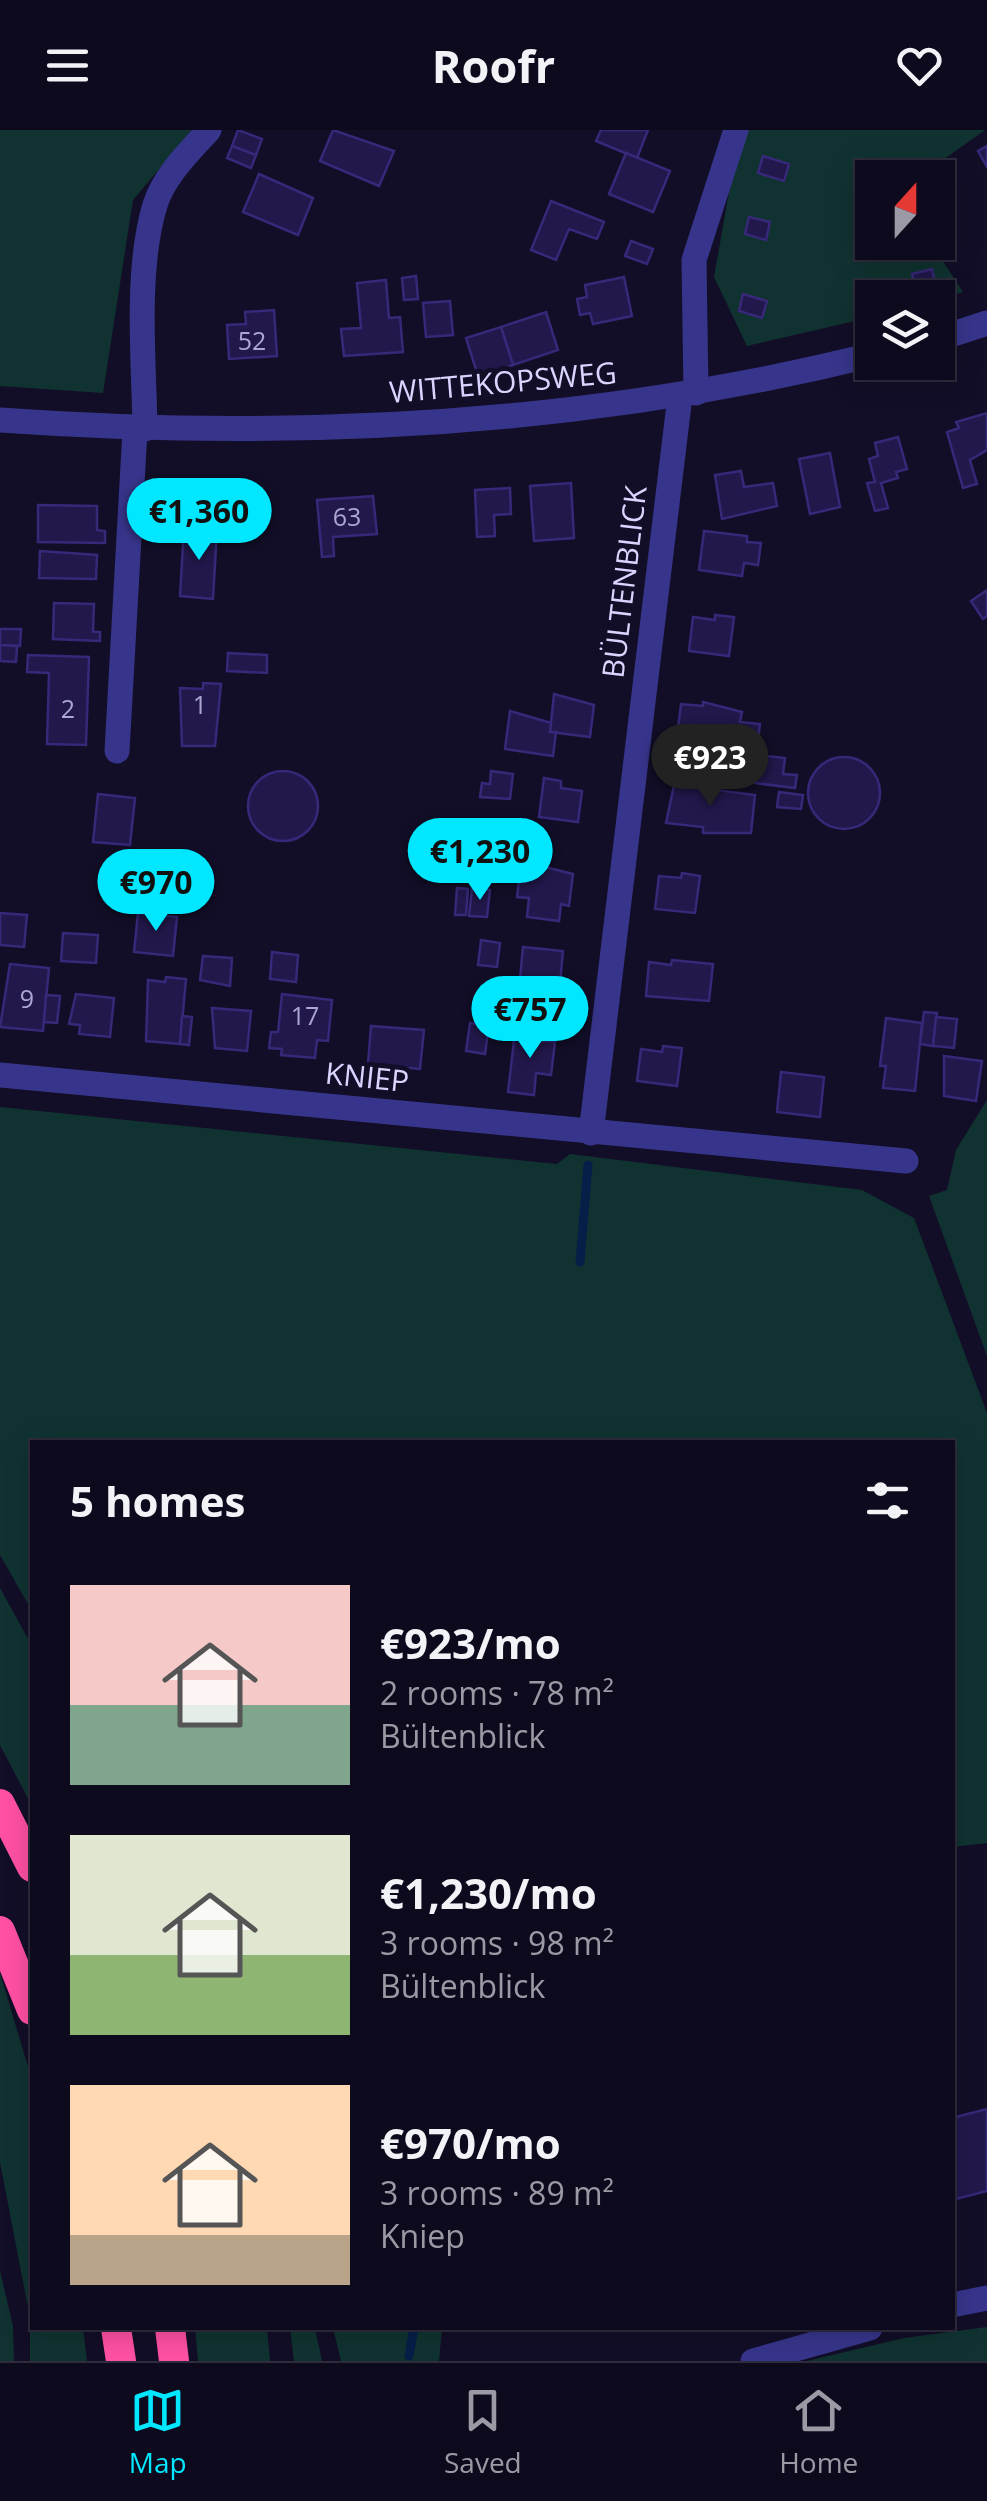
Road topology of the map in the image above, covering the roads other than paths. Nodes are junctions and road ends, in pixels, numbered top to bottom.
1 (209, 130) edge
2 (736, 130) edge
3 (987, 323) edge
4 (955, 333) edge
5 (855, 359) edge
6 (688, 394) junction
7 (0, 420) edge
8 (140, 429) junction
9 (117, 751) dead end
10 (0, 1075) edge
11 (591, 1133) junction
12 (906, 1161) dead end
13 (0, 1804) edge
14 (30, 1863) edge
15 (0, 1930) edge
16 (30, 2005) edge
17 (987, 2298) edge
18 (955, 2305) edge
19 (116, 2330) edge
20 (170, 2330) edge
21 (863, 2330) edge
22 (121, 2361) edge
23 (174, 2361) edge
24 (753, 2361) edge

1 - 8 street
2 - 6 street, BÜLTENBLICK
3 - 4 street
5 - 6 street, WITTEKOPSWEG
6 - 8 street, WITTEKOPSWEG
6 - 11 street, BÜLTENBLICK
7 - 8 street, WITTEKOPSWEG
8 - 9 street
10 - 11 street, KNIEP
11 - 12 street, KNIEP
13 - 14 highway
15 - 16 highway
17 - 18 street
19 - 22 highway
20 - 23 highway
21 - 24 street

